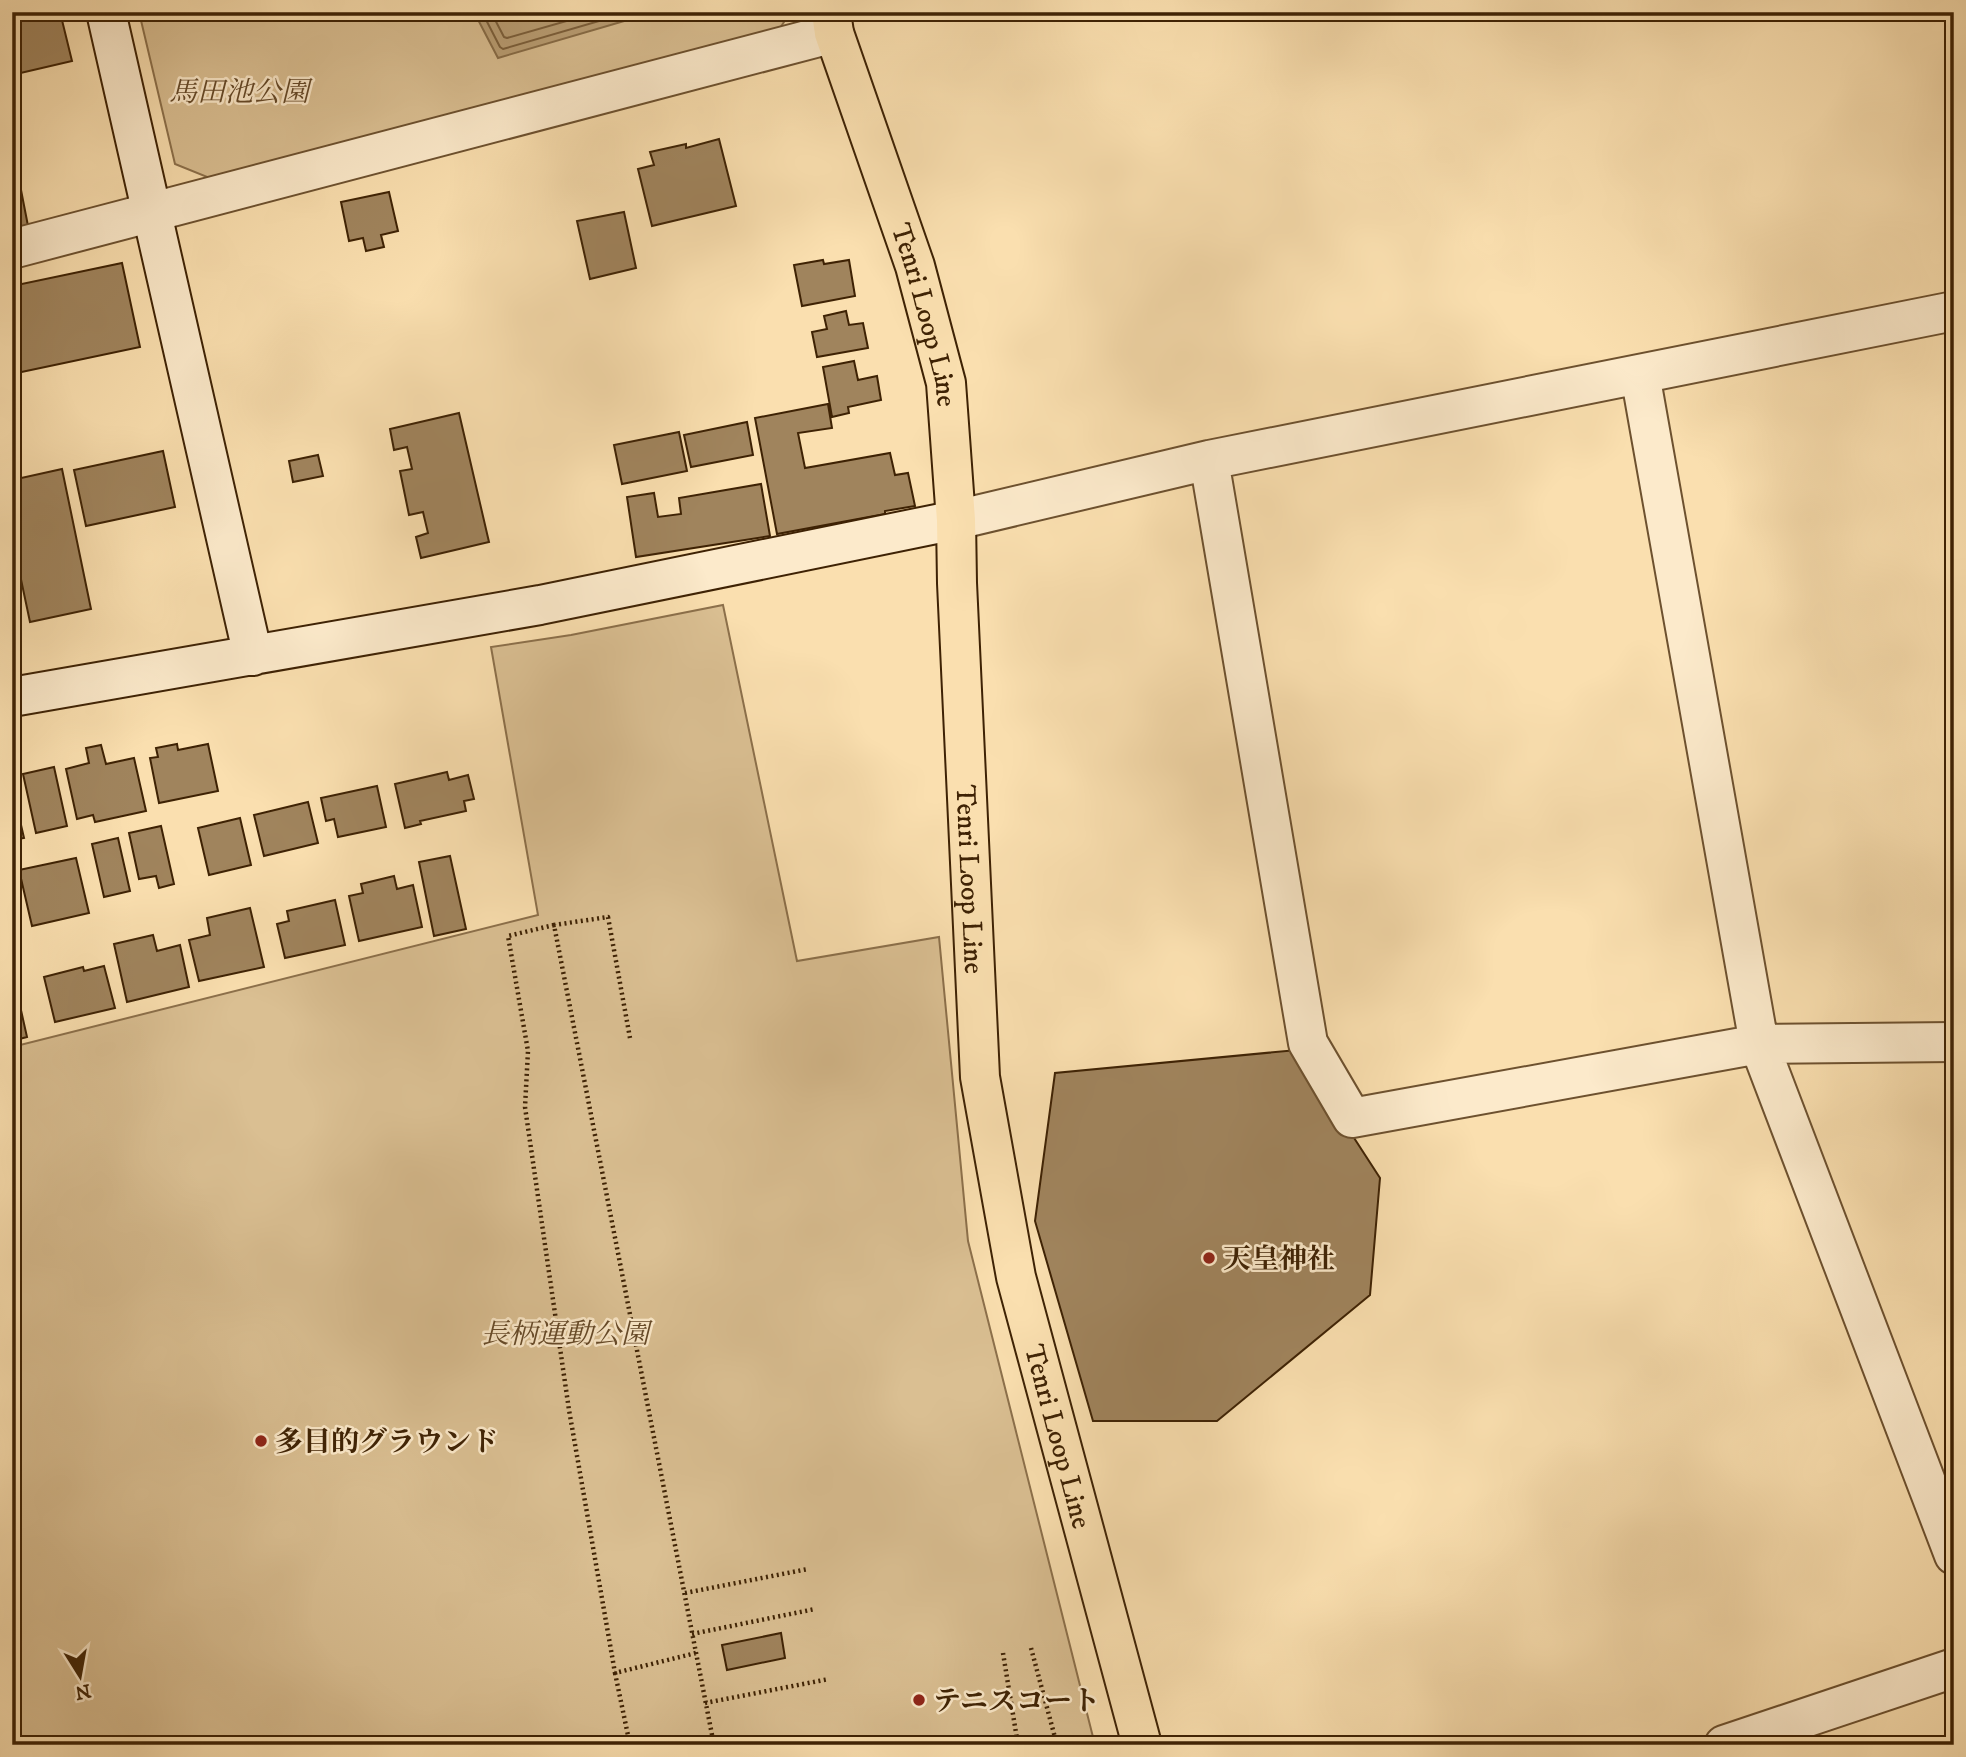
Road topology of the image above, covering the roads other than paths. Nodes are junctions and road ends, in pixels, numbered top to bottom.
1 (106, 12) edge
2 (833, 23) edge
3 (151, 213) junction
4 (12, 249) edge
5 (1954, 312) edge
6 (1640, 374) junction
7 (1209, 460) junction
8 (956, 520) junction
9 (253, 656) junction
10 (12, 697) edge
11 (1954, 1042) edge
12 (1759, 1044) junction
13 (1954, 1555) edge
14 (1954, 1668) edge
15 (1142, 1745) edge
16 (1724, 1745) edge

1 - 3 street
2 - 3 street
2 - 8 main road, Tenri Loop Line
3 - 4 street
3 - 9 street
5 - 6 street
6 - 7 street
6 - 12 street
7 - 8 street
7 - 12 street
8 - 9 street
8 - 15 main road, Tenri Loop Line
9 - 10 street
11 - 12 street
12 - 13 street
14 - 16 street

